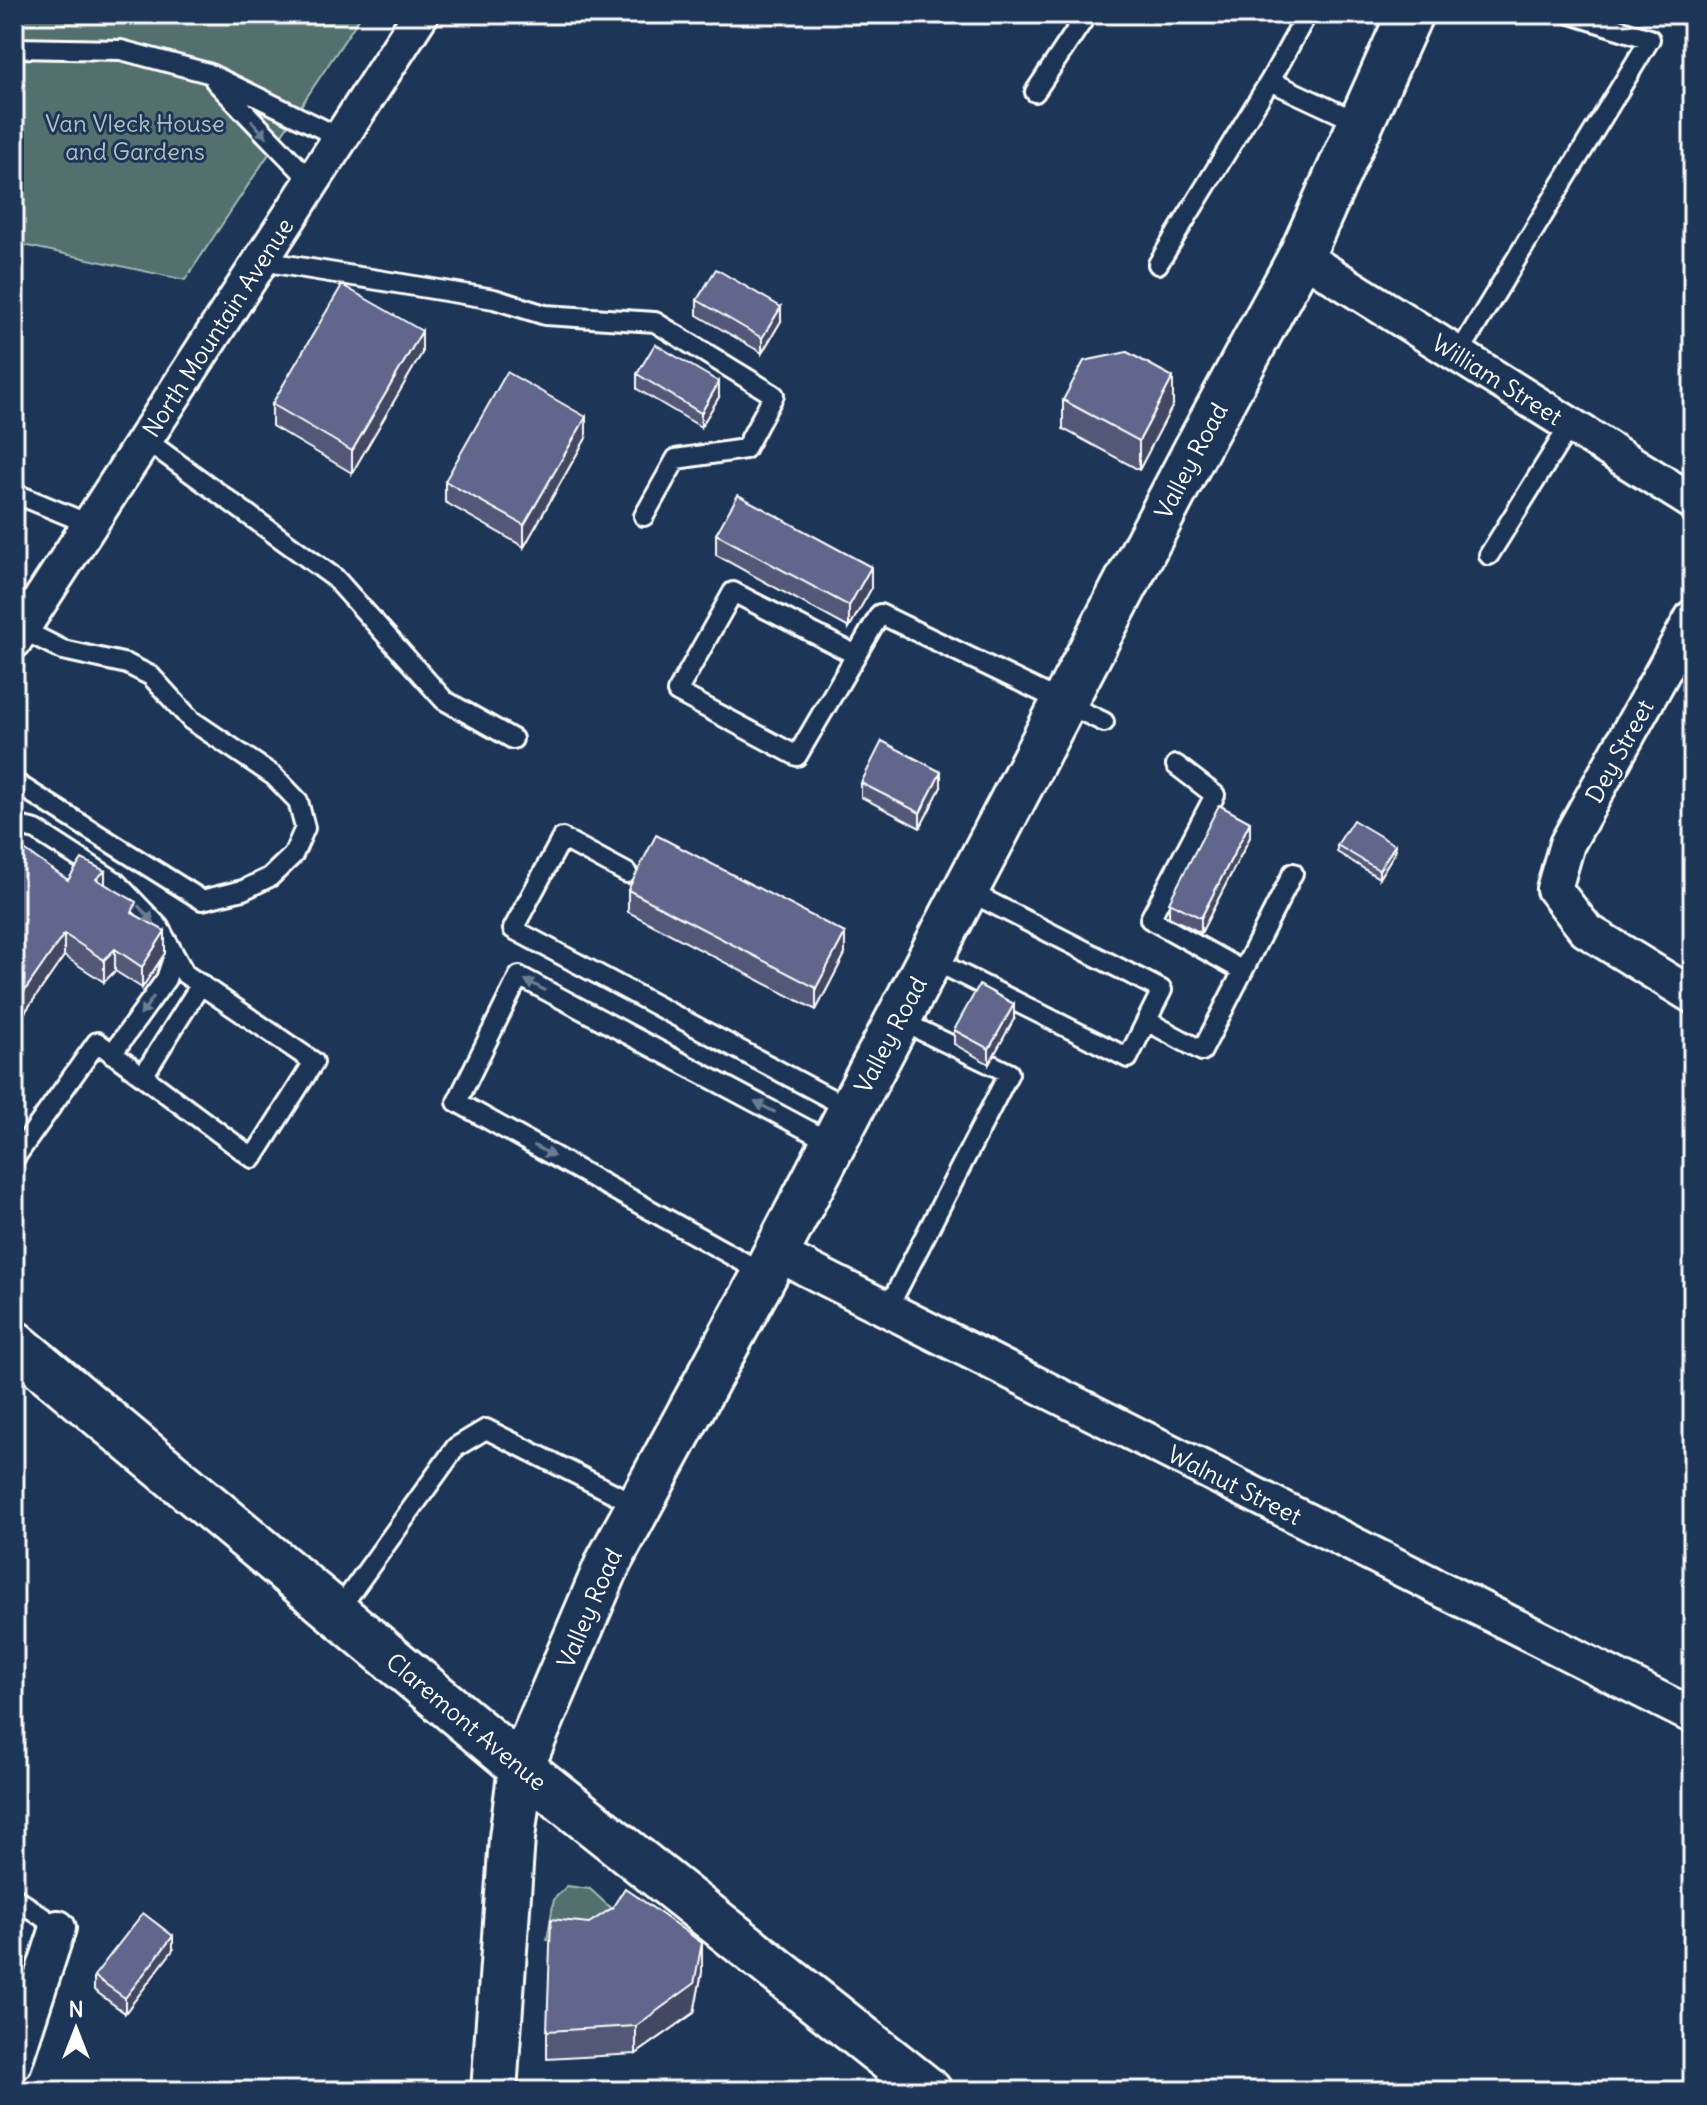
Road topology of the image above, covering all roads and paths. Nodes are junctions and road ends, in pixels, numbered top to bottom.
1 (421, 14) edge
2 (1087, 14) edge
3 (1307, 14) edge
4 (1410, 14) edge
5 (1571, 14) edge
6 (14, 48) edge
7 (208, 73) junction
8 (1270, 81) junction
9 (1035, 92) dead end
10 (1363, 124) junction
11 (341, 138) junction
12 (312, 182) junction
13 (1301, 256) junction
14 (262, 261) junction
15 (1158, 264) dead end
16 (1458, 355) junction
17 (1570, 425) junction
18 (146, 440) junction
19 (14, 493) edge
20 (1693, 502) edge
21 (644, 516) dead end
22 (89, 524) junction
23 (1489, 555) dead end
24 (1693, 617) edge
25 (18, 635) edge
26 (856, 655) junction
27 (1065, 701) junction
28 (1104, 722) dead end
29 (513, 739) dead end
30 (1176, 765) dead end
31 (14, 782) edge
32 (14, 825) edge
33 (627, 873) dead end
34 (1293, 873) dead end
35 (966, 890) junction
36 (174, 955) junction
37 (931, 959) junction
38 (1243, 971) junction
39 (201, 984) junction
40 (1693, 996) edge
41 (899, 1020) junction
42 (1147, 1021) junction
43 (112, 1054) junction
44 (143, 1076) junction
45 (843, 1127) junction
46 (14, 1159) edge
47 (771, 1263) junction
48 (888, 1308) junction
49 (14, 1343) edge
50 (639, 1506) junction
51 (335, 1613) junction
52 (1693, 1716) edge
53 (521, 1767) junction
54 (14, 1897) edge
55 (58, 1928) joint
56 (14, 2063) edge
57 (494, 2091) edge
58 (929, 2091) edge

1 - 11 street, North Mountain Avenue
2 - 9 lane
3 - 8 lane
4 - 10 main road, Valley Road
5 - 16 lane
6 - 7 lane
7 - 11 lane
7 -> 12 lane
8 - 10 lane
8 - 15 lane
10 - 13 main road, Valley Road
11 - 12 street, North Mountain Avenue
12 - 14 street, North Mountain Avenue
13 - 16 street, William Street
13 - 27 main road, Valley Road
14 - 18 street, North Mountain Avenue
14 - 21 lane
16 - 17 street, William Street
17 - 20 street, William Street
17 - 23 lane
18 - 22 street, North Mountain Avenue
18 - 29 lane
19 - 22 lane
22 - 25 street, North Mountain Avenue
24 - 40 street, Dey Street
25 - 31 lane
26 - 26 lane
26 - 27 lane
27 - 28 lane
27 - 35 main road, Valley Road
30 - 38 lane
32 -> 36 lane
33 - 45 lane
34 - 38 lane
35 - 37 main road, Valley Road
35 - 42 lane
36 - 39 lane
36 -> 43 lane
37 - 41 main road, Valley Road
37 - 42 lane
38 - 42 lane
39 - 44 lane
39 - 44 lane
41 - 45 main road, Valley Road
41 - 48 lane
43 - 44 lane
43 - 46 lane
45 - 47 main road, Valley Road
45 -> 47 lane
47 - 48 street, Walnut Street
47 - 50 main road, Valley Road
48 - 52 street, Walnut Street
49 - 51 main road, Claremont Avenue
50 - 51 lane
50 - 53 main road, Valley Road
51 - 53 main road, Claremont Avenue
53 - 57 main road, Valley Road
53 - 58 main road, Claremont Avenue
54 - 55 lane
55 - 56 street

